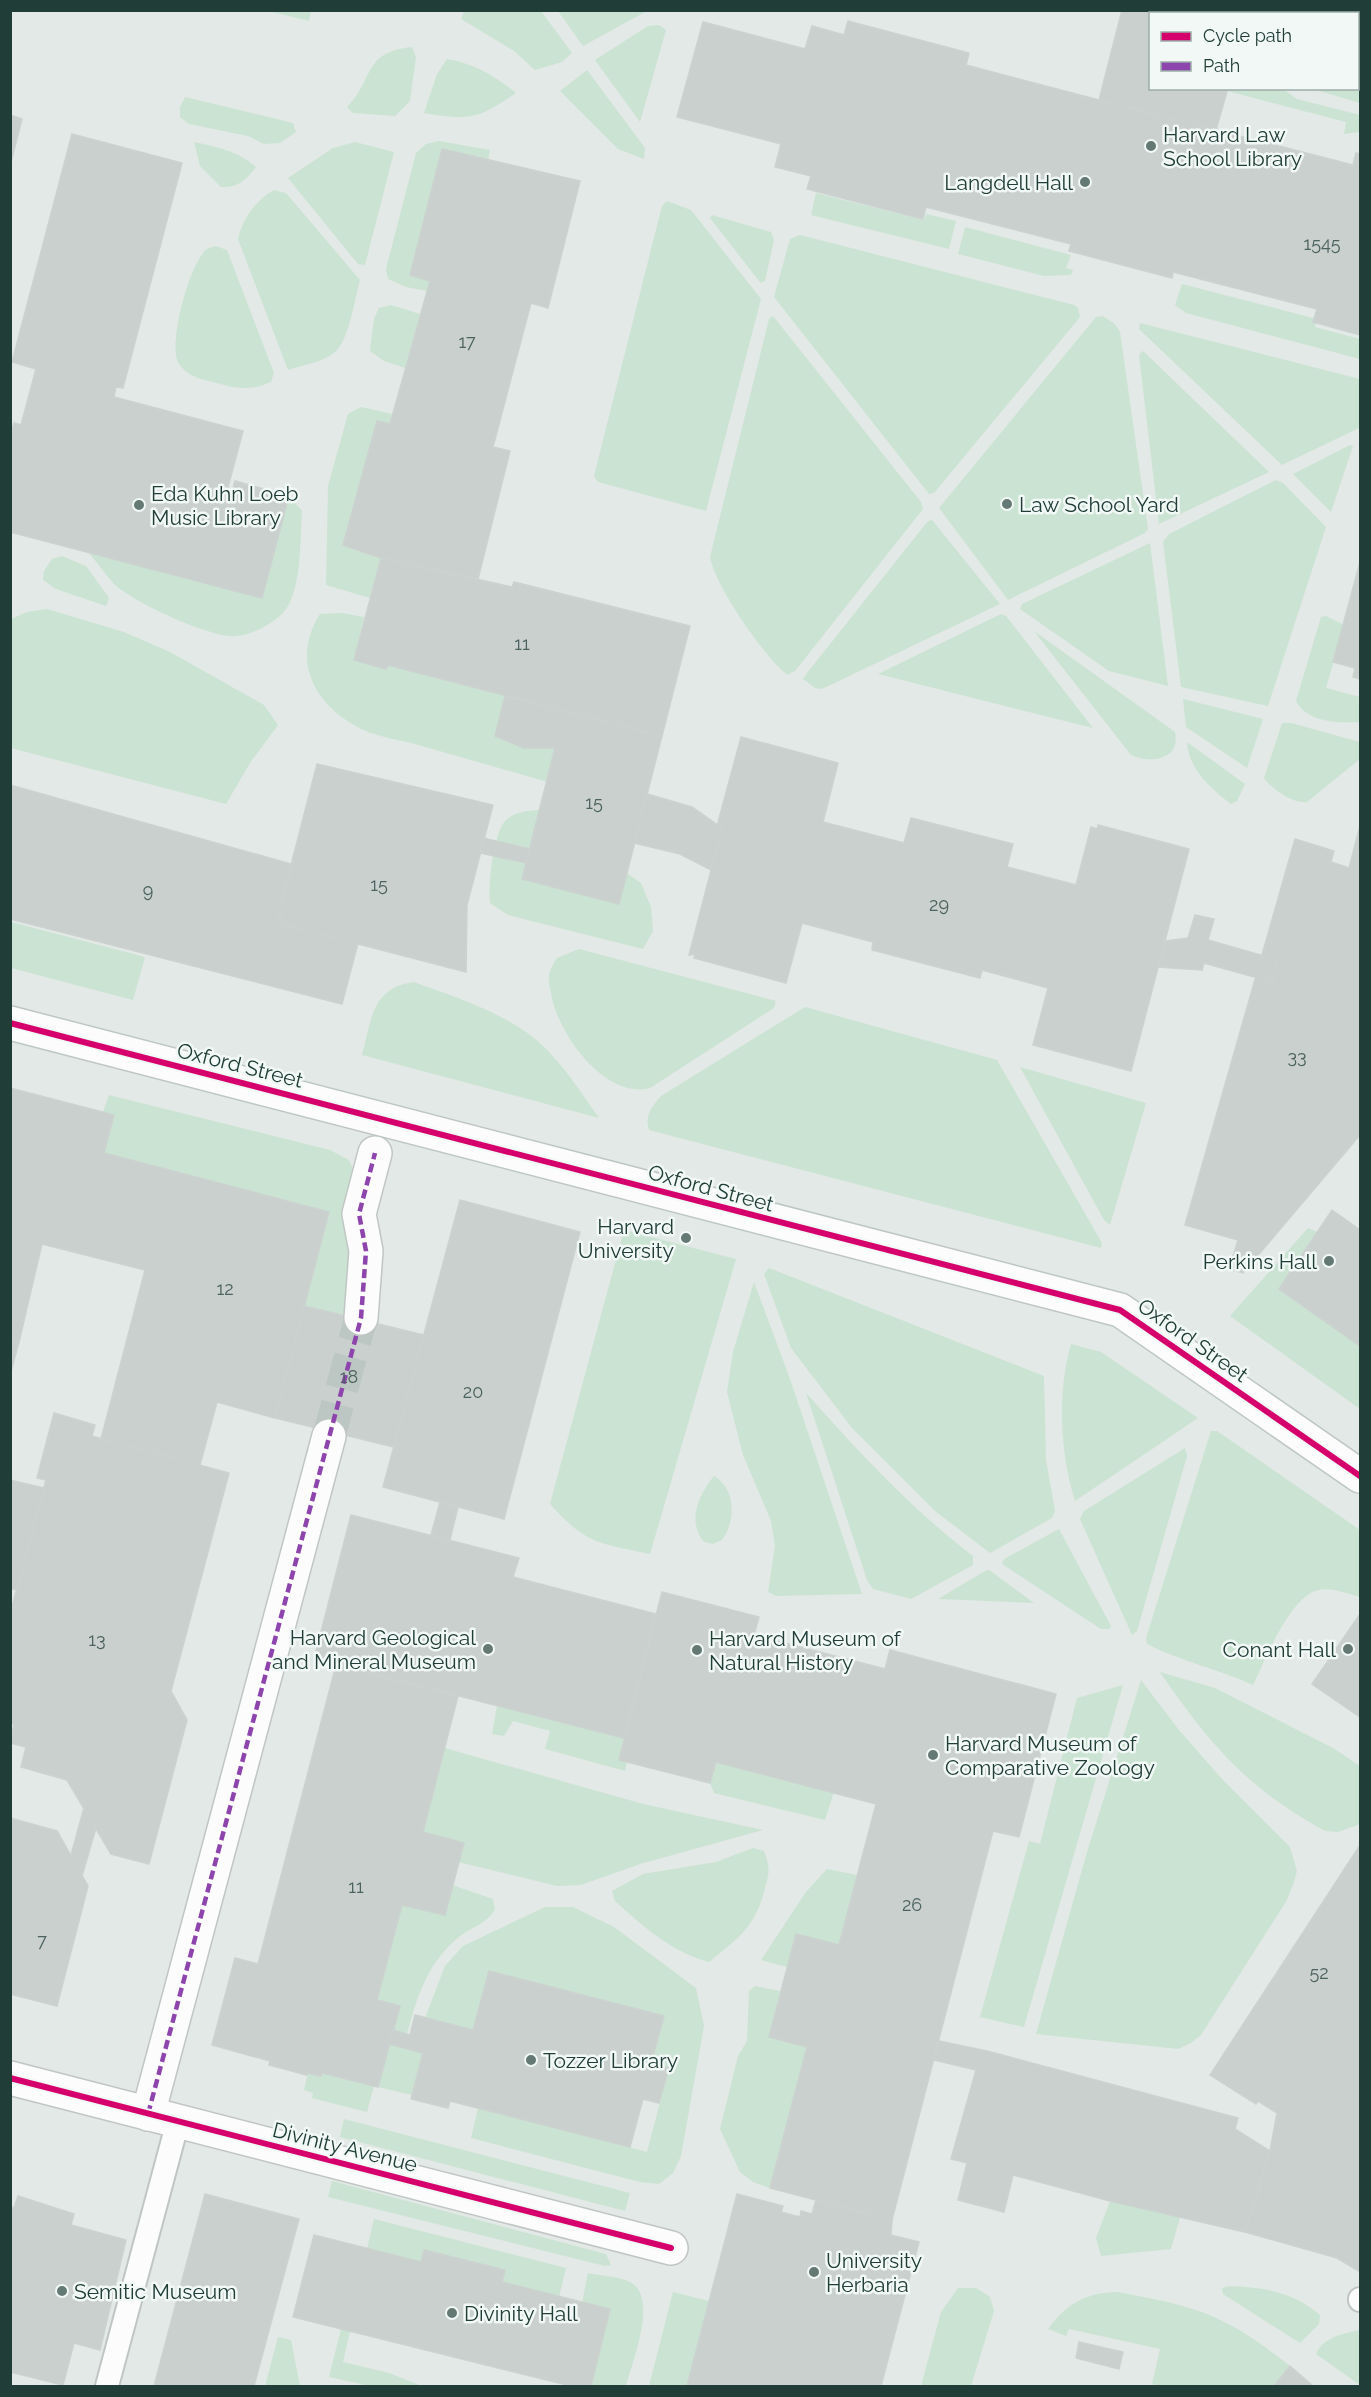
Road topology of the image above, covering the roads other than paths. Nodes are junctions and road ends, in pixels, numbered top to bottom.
1 (10, 1023) edge
2 (375, 1153) dead end
3 (361, 1318) tunnel mouth
4 (329, 1436) tunnel mouth
5 (1360, 1476) edge
6 (10, 2078) edge
7 (163, 2117) junction
8 (671, 2248) dead end
9 (107, 2386) edge

1 - 5 street, Oxford Street
2 - 3 street
4 - 7 street
6 - 7 street, Divinity Avenue
7 - 8 street, Divinity Avenue
7 - 9 lane

